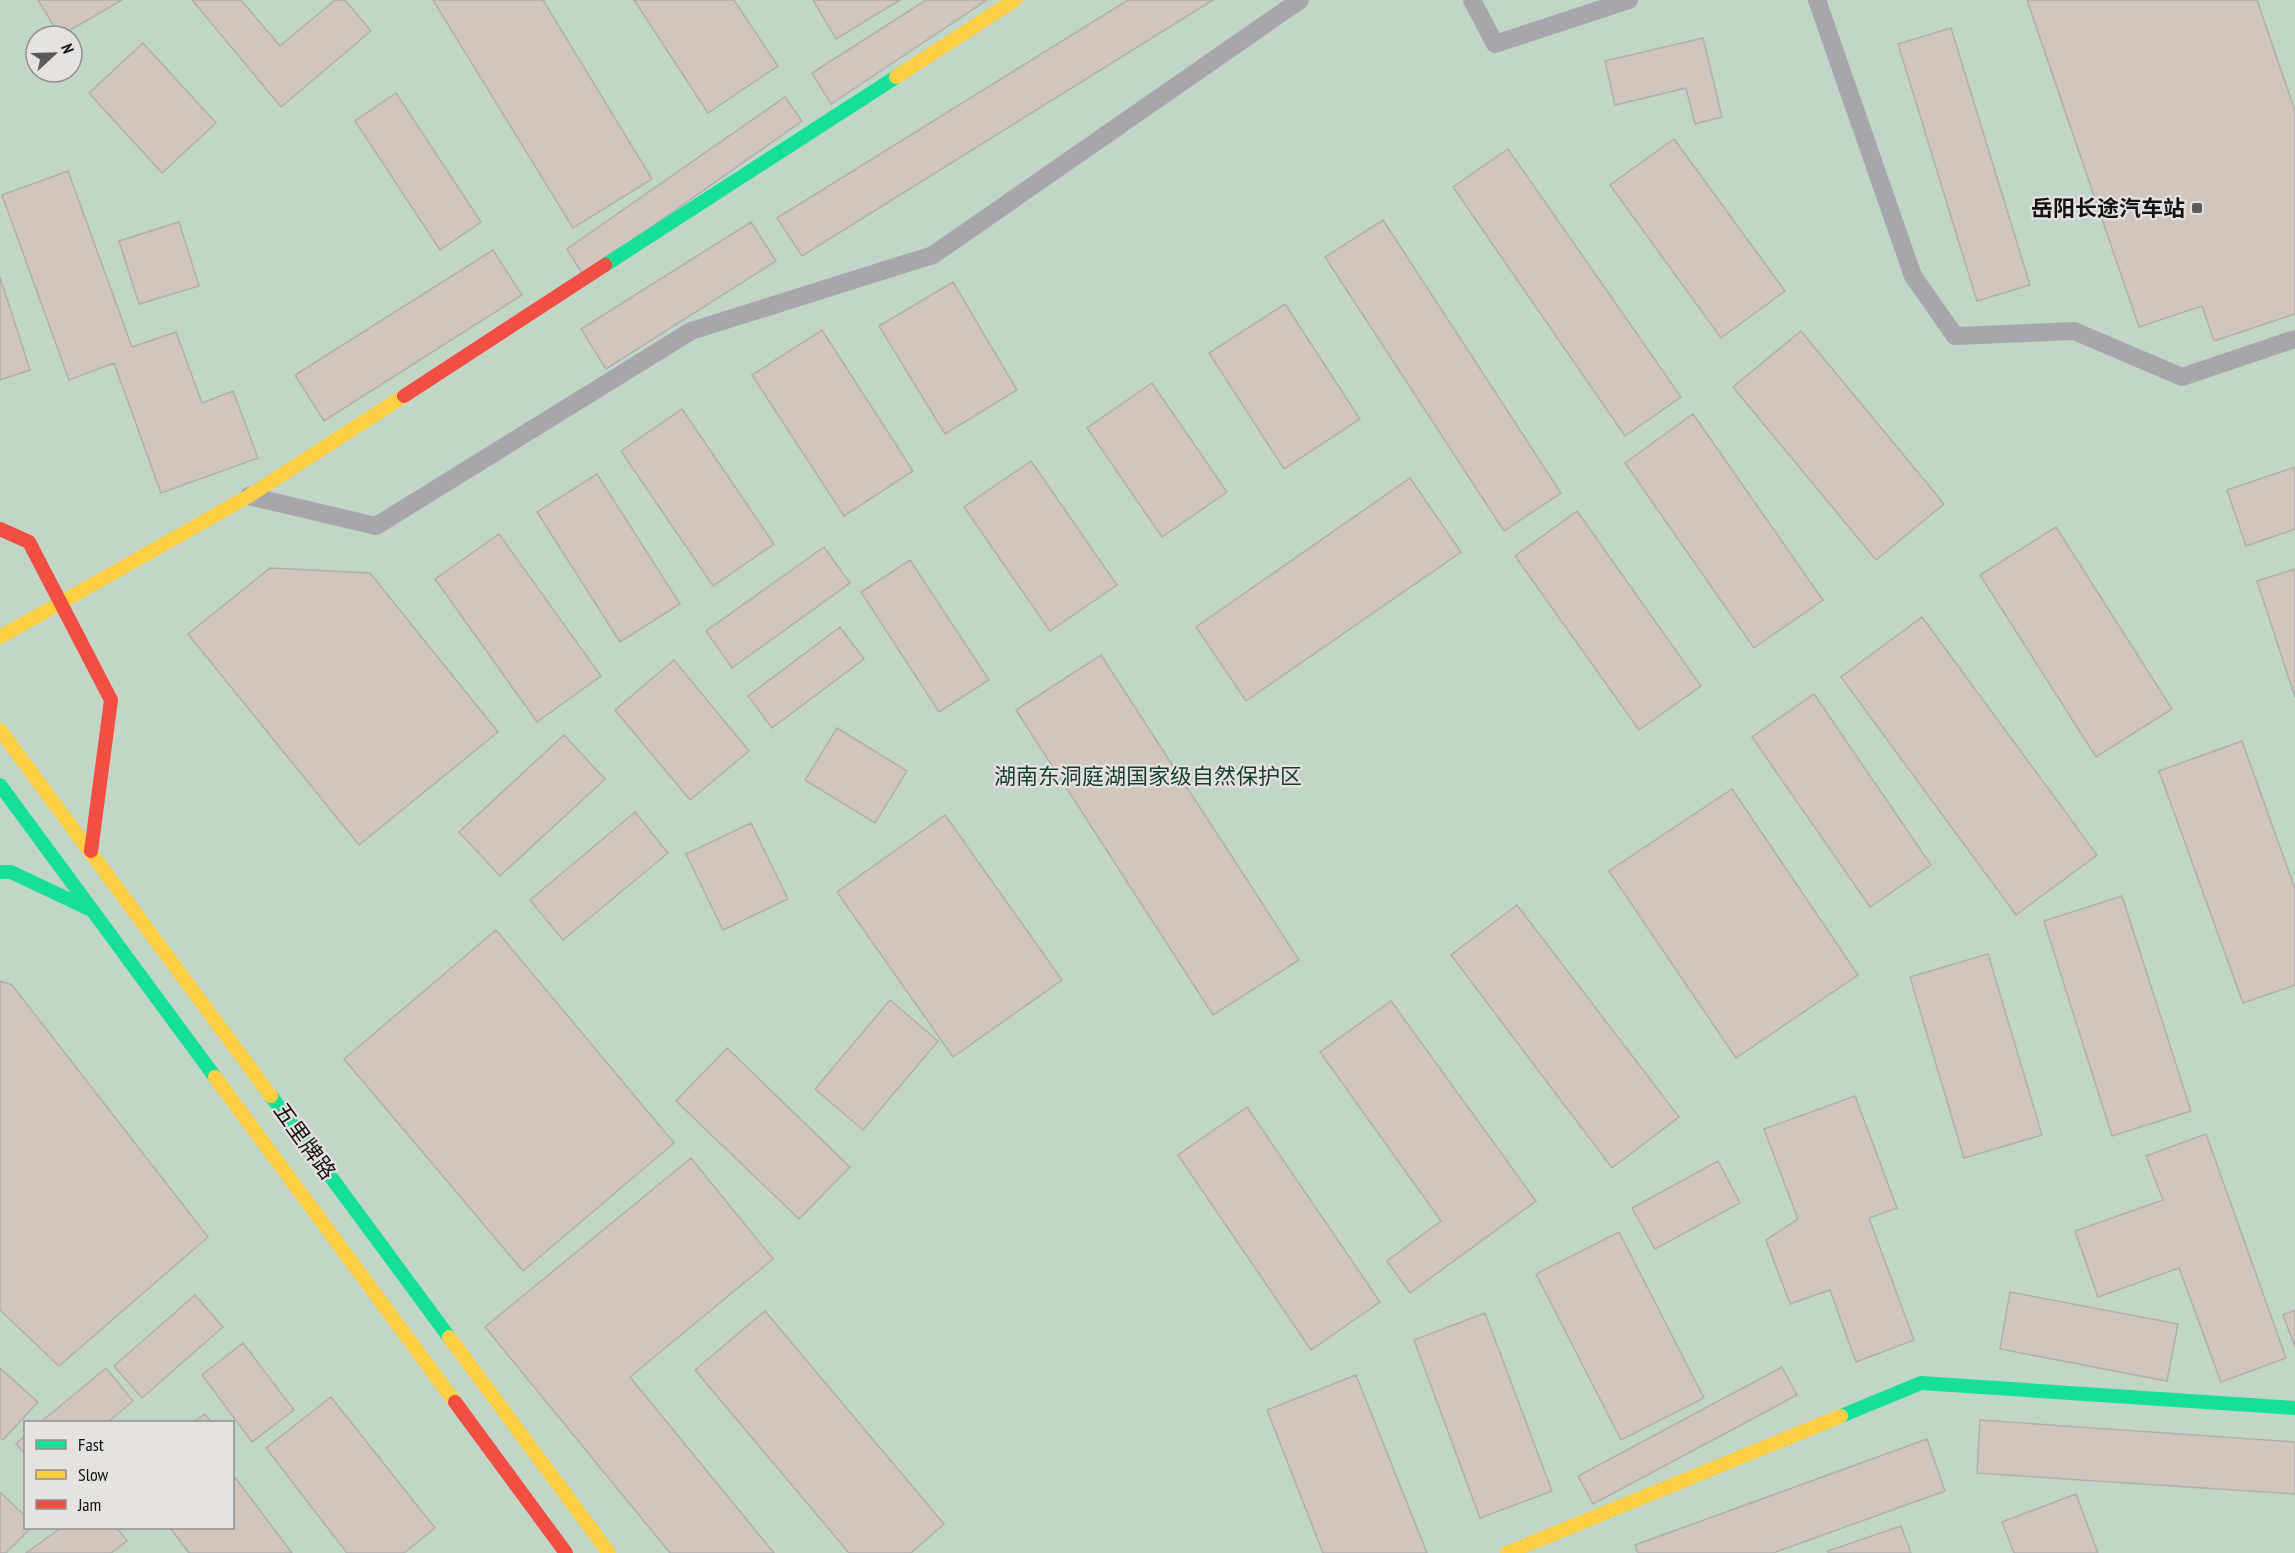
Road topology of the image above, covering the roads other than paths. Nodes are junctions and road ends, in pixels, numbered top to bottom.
1 (1015, 0) edge
2 (1300, 0) edge
3 (1472, 0) edge
4 (1629, 0) edge
5 (1817, 0) edge
6 (2295, 339) edge
7 (249, 496) junction
8 (0, 529) edge
9 (61, 604) junction
10 (0, 637) edge
11 (0, 730) edge
12 (0, 785) edge
13 (91, 851) junction
14 (0, 872) edge
15 (92, 910) junction
16 (2295, 1408) edge
17 (566, 1553) edge
18 (609, 1553) edge
19 (1507, 1553) edge

1 - 7 main road
2 - 7 lane
3 - 4 lane
5 - 6 lane
7 - 9 main road
8 - 9 main road
9 - 10 main road
9 - 13 main road
11 - 13 main road, 五里牌路
12 - 15 main road, 五里牌路
13 - 18 main road, 五里牌路
14 - 15 main road
15 - 17 main road, 五里牌路
16 - 19 main road

